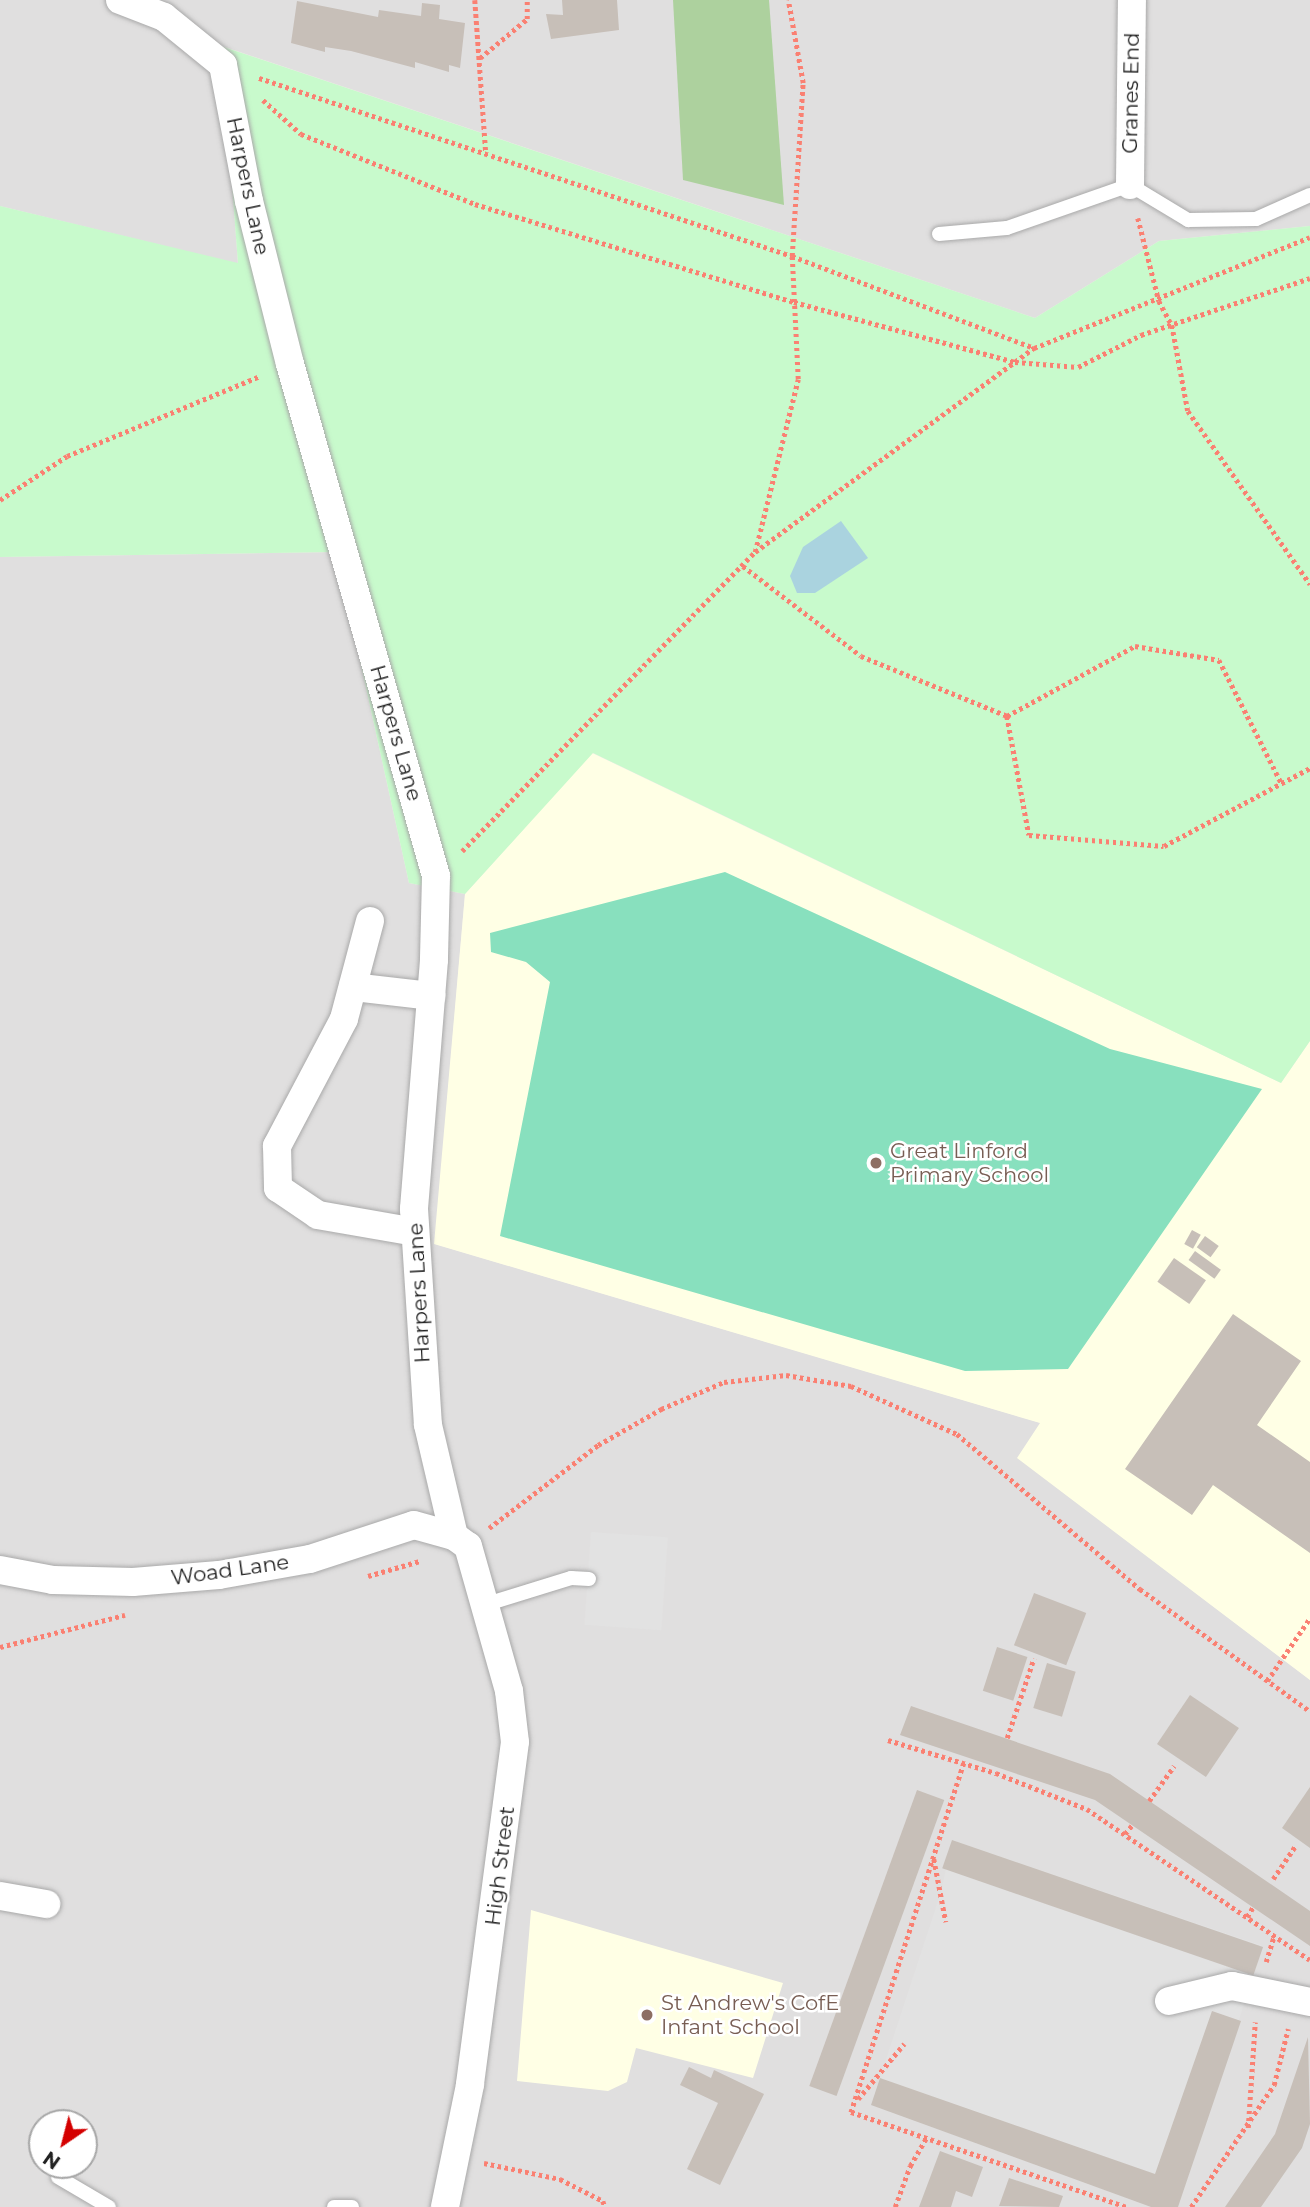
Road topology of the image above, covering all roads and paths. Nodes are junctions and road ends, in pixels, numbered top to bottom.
1 (120, 0) edge
2 (475, 0) edge
3 (527, 0) edge
4 (788, 0) edge
5 (1132, 0) edge
6 (480, 58) junction
7 (223, 65) junction
8 (486, 153) junction
9 (1130, 185) junction
10 (1310, 195) edge
11 (939, 234) dead end
12 (1310, 237) edge
13 (792, 256) junction
14 (1310, 278) edge
15 (1159, 301) junction
16 (794, 302) junction
17 (1172, 325) junction
18 (1034, 348) junction
19 (1015, 362) junction
20 (290, 364) junction
21 (0, 500) edge
22 (755, 552) junction
23 (743, 566) junction
24 (1310, 584) edge
25 (1007, 716) junction
26 (1310, 768) edge
27 (1281, 782) junction
28 (436, 876) junction
29 (370, 921) dead end
30 (352, 987) junction
31 (431, 996) junction
32 (415, 1232) junction
33 (461, 1541) junction
34 (0, 1570) edge
35 (361, 1577) dead end
36 (589, 1579) dead end
37 (487, 1604) junction
38 (128, 1615) dead end
39 (1310, 1618) edge
40 (0, 1647) edge
41 (1034, 1658) dead end
42 (1267, 1681) junction
43 (1310, 1711) edge
44 (1007, 1738) dead end
45 (888, 1740) dead end
46 (964, 1763) junction
47 (1174, 1766) dead end
48 (1149, 1801) dead end
49 (1132, 1825) dead end
50 (1125, 1834) junction
51 (1295, 1846) dead end
52 (934, 1858) junction
53 (1273, 1879) dead end
54 (0, 1896) edge
55 (46, 1904) dead end
56 (1253, 1907) dead end
57 (1247, 1917) junction
58 (946, 1922) dead end
59 (1310, 1960) edge
60 (1257, 1991) junction
61 (1304, 2000) edge
62 (1169, 2001) dead end
63 (904, 2044) dead end
64 (855, 2102) junction
65 (1248, 2130) junction
66 (926, 2138) junction
67 (454, 2157) junction
68 (61, 2179) edge
69 (1193, 2206) edge
70 (109, 2207) edge
71 (334, 2207) edge
72 (352, 2207) edge
73 (445, 2207) edge
74 (605, 2207) edge
75 (895, 2207) edge
76 (1127, 2207) edge

1 - 7 street
2 - 6 path
3 - 6 path
4 - 13 path
5 - 9 street, Granes End
6 - 8 path
7 - 8 path
7 - 16 path
7 - 20 street, Harpers Lane
8 - 13 path
9 - 10 lane
9 - 11 lane
9 - 15 path
12 - 15 path
13 - 16 path
13 - 18 path
14 - 17 path
15 - 17 path
15 - 18 path
16 - 19 path
16 - 22 path
17 - 19 path
17 - 24 path
18 - 19 path
19 - 22 path
20 - 21 path
20 - 28 street, Harpers Lane
22 - 23 path
23 - 25 path
23 - 28 path
25 - 27 path
25 - 27 path
26 - 27 path
28 - 31 street, Harpers Lane
29 - 30 street
30 - 31 street
30 - 32 street
31 - 32 street, Harpers Lane
32 - 33 street, Harpers Lane
33 - 34 street, Woad Lane
33 - 35 path
33 - 37 street, High Street
33 - 42 path
36 - 37 lane
37 - 67 street, High Street
38 - 40 path
39 - 42 path
41 - 44 path
42 - 43 path
45 - 46 path
46 - 50 path
46 - 52 path
47 - 48 path
49 - 50 path
50 - 57 path
51 - 53 path
52 - 58 path
52 - 64 path
54 - 55 street
56 - 57 path
57 - 59 path
60 - 61 street
60 - 62 street
60 - 65 path
61 - 65 path
63 - 64 path
64 - 66 path
65 - 69 path
66 - 75 path
66 - 76 path
67 - 73 street, High Street
67 - 74 path
68 - 70 lane
71 - 72 lane

